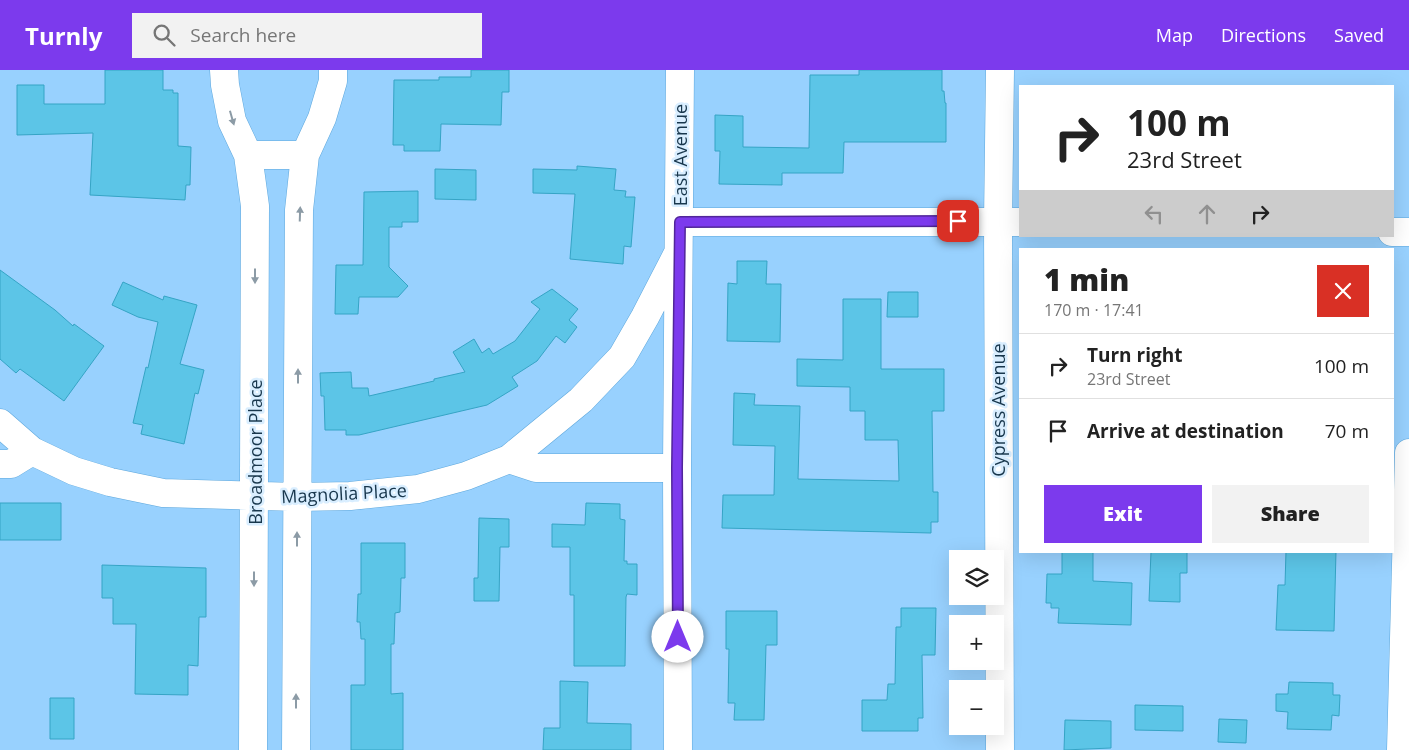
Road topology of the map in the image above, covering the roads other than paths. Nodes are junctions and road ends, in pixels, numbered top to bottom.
1 (224, 70) edge
2 (333, 70) edge
3 (680, 70) edge
4 (1000, 70) edge
5 (248, 154) junction
6 (305, 155) junction
7 (680, 222) junction
8 (1009, 222) edge
9 (1394, 232) edge
10 (1409, 232) edge
11 (680, 251) junction
12 (0, 423) edge
13 (32, 451) junction
14 (1409, 453) edge
15 (509, 460) junction
16 (0, 464) edge
17 (677, 468) junction
18 (255, 496) junction
19 (297, 497) junction
20 (252, 750) edge
21 (296, 750) edge
22 (678, 750) edge
23 (1000, 750) edge
24 (1401, 750) edge

1 -> 5 street, Broadmoor Place
2 - 6 street
3 - 7 street, East Avenue
4 - 8 street, Cypress Avenue
5 - 6 street
5 -> 18 street, Broadmoor Place
19 -> 6 street
7 - 8 street
7 - 11 street, East Avenue
8 - 23 street, Cypress Avenue
9 - 10 street
11 - 15 street, Magnolia Place
11 - 17 street, East Avenue
12 - 13 street, Magnolia Place
13 - 16 street
13 - 18 street, Magnolia Place
14 - 24 street
15 - 17 street
15 - 19 street, Magnolia Place
17 - 22 street, East Avenue
18 - 19 street, Magnolia Place
18 -> 20 street, Broadmoor Place
21 -> 19 street

